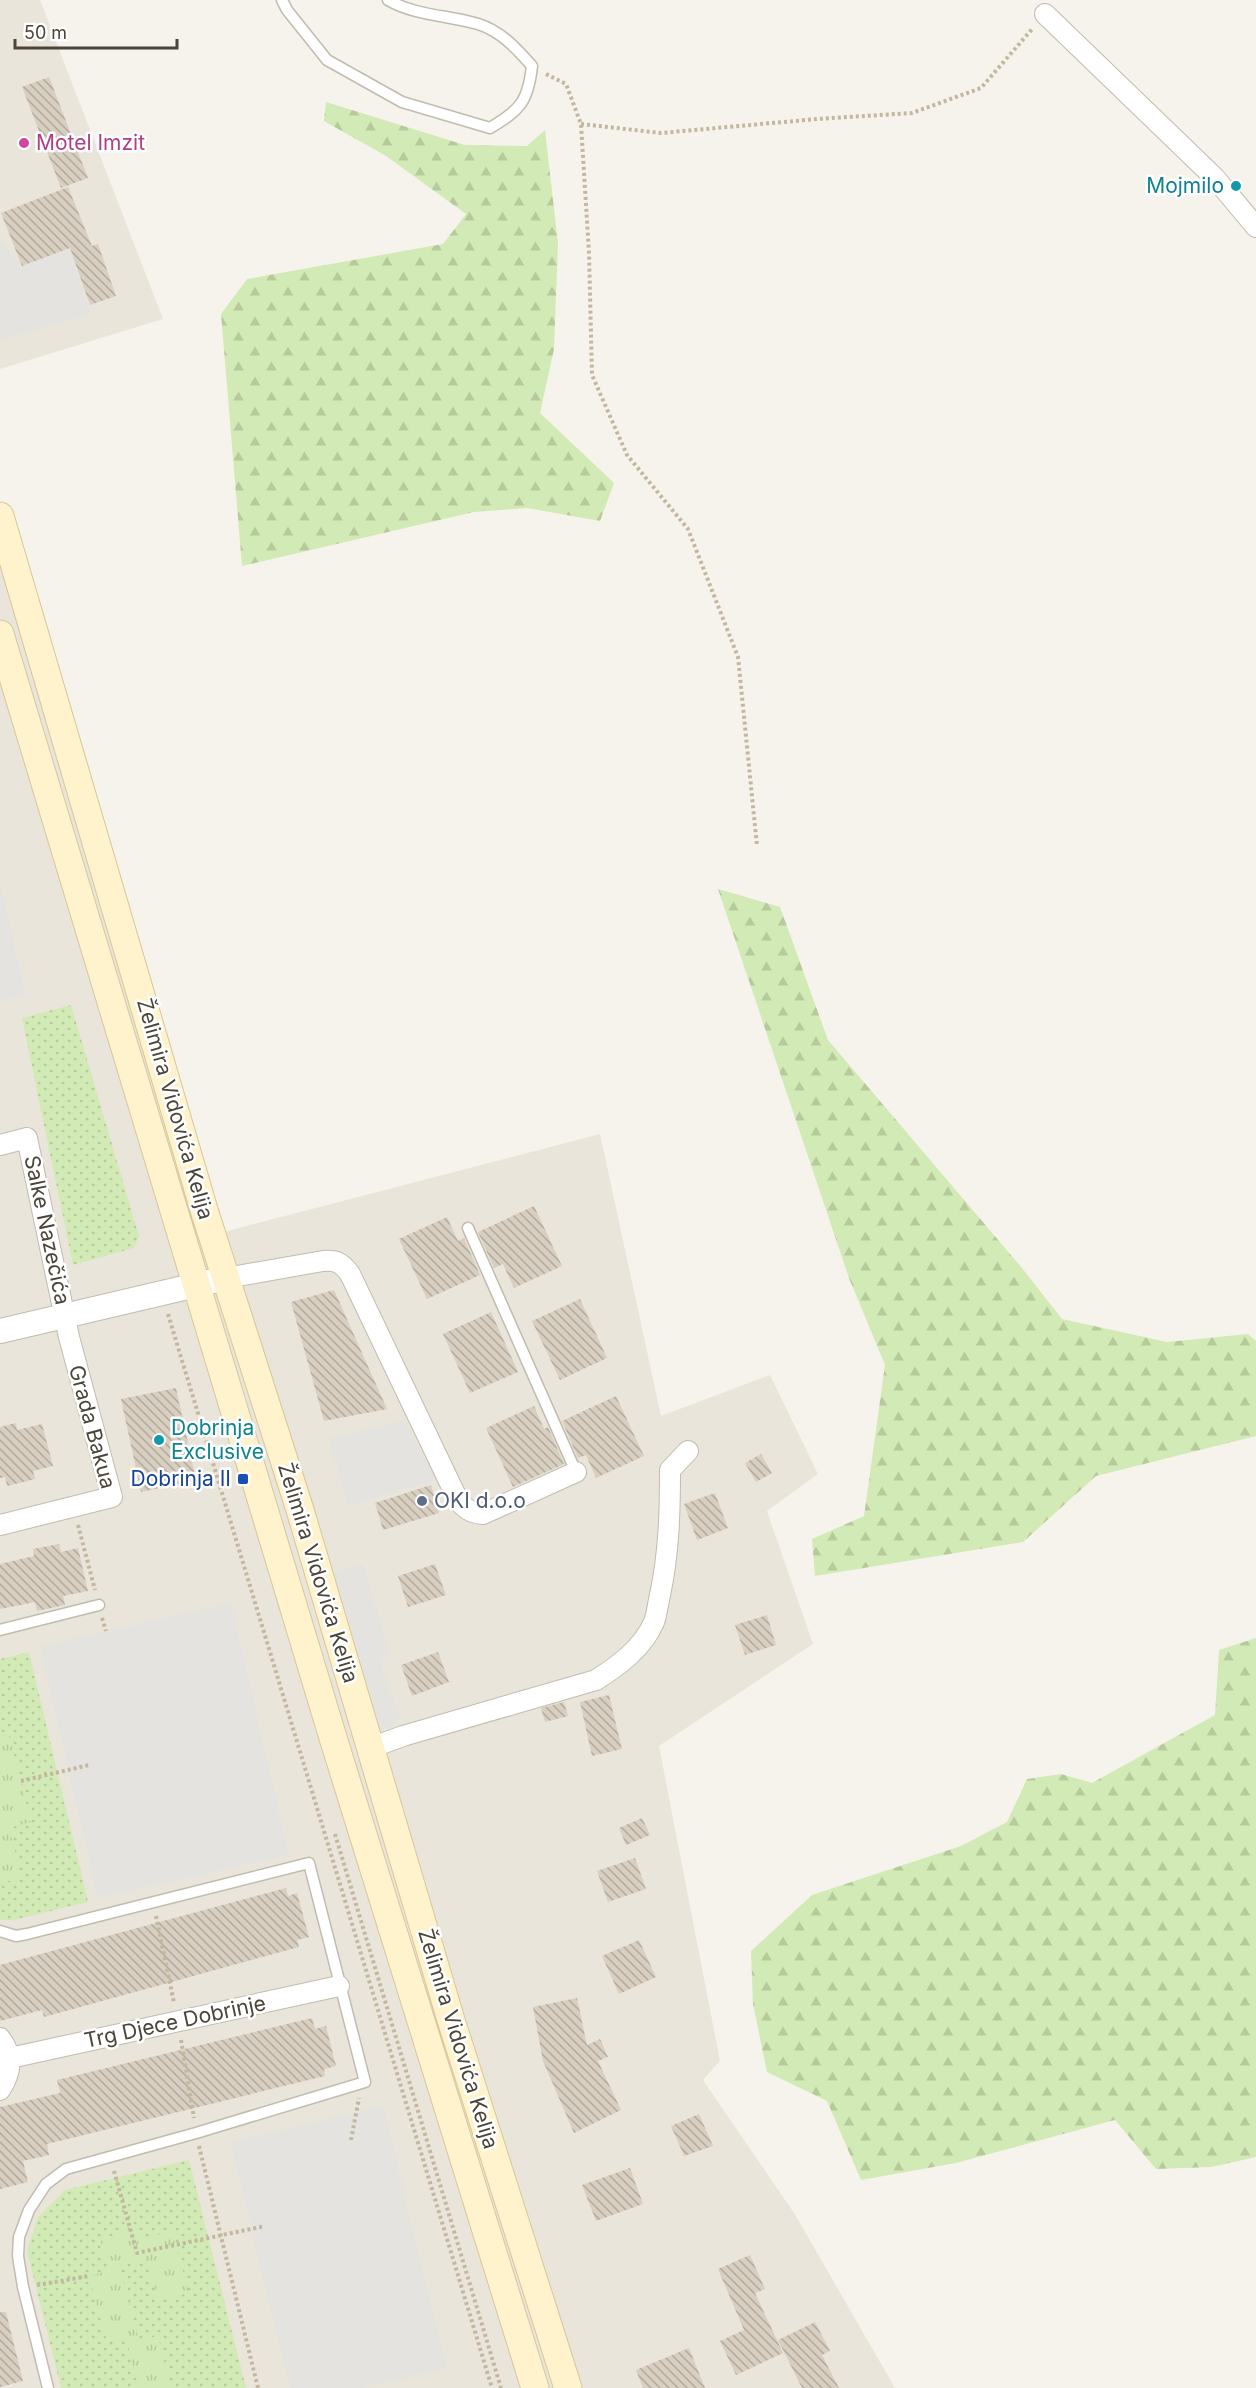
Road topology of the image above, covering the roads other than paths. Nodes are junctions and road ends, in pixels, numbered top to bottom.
1 (282, 0) edge
2 (388, 0) edge
3 (1045, 14) road end
4 (1256, 226) edge
5 (0, 516) edge
6 (0, 634) edge
7 (0, 1145) edge
8 (468, 1228) dead end
9 (226, 1278) junction
10 (195, 1285) junction
11 (64, 1315) junction
12 (0, 1331) edge
13 (688, 1451) dead end
14 (576, 1472) joint
15 (0, 1525) edge
16 (99, 1605) road end
17 (0, 1630) edge
18 (370, 1748) junction
19 (0, 1931) edge
20 (339, 1986) junction
21 (0, 2038) edge
22 (10, 2058) junction
23 (0, 2090) edge
24 (48, 2388) edge
25 (535, 2388) edge
26 (567, 2388) edge

1 - 2 lane
3 - 4 street
5 - 9 main road, Želimira Vidovića Kelija
6 - 10 main road, Želimira Vidovića Kelija
7 - 11 street, Salke Nazečića
8 - 14 lane
9 - 10 street
9 - 14 street
9 - 18 main road, Želimira Vidovića Kelija
10 - 11 street
10 - 25 main road, Želimira Vidovića Kelija
11 - 12 street
11 - 15 street, Grada Bakua
13 - 18 street
16 - 17 lane
18 - 26 main road, Želimira Vidovića Kelija
19 - 20 lane
20 - 22 street, Trg Djece Dobrinje
20 - 24 lane
21 - 22 street
22 - 23 street

